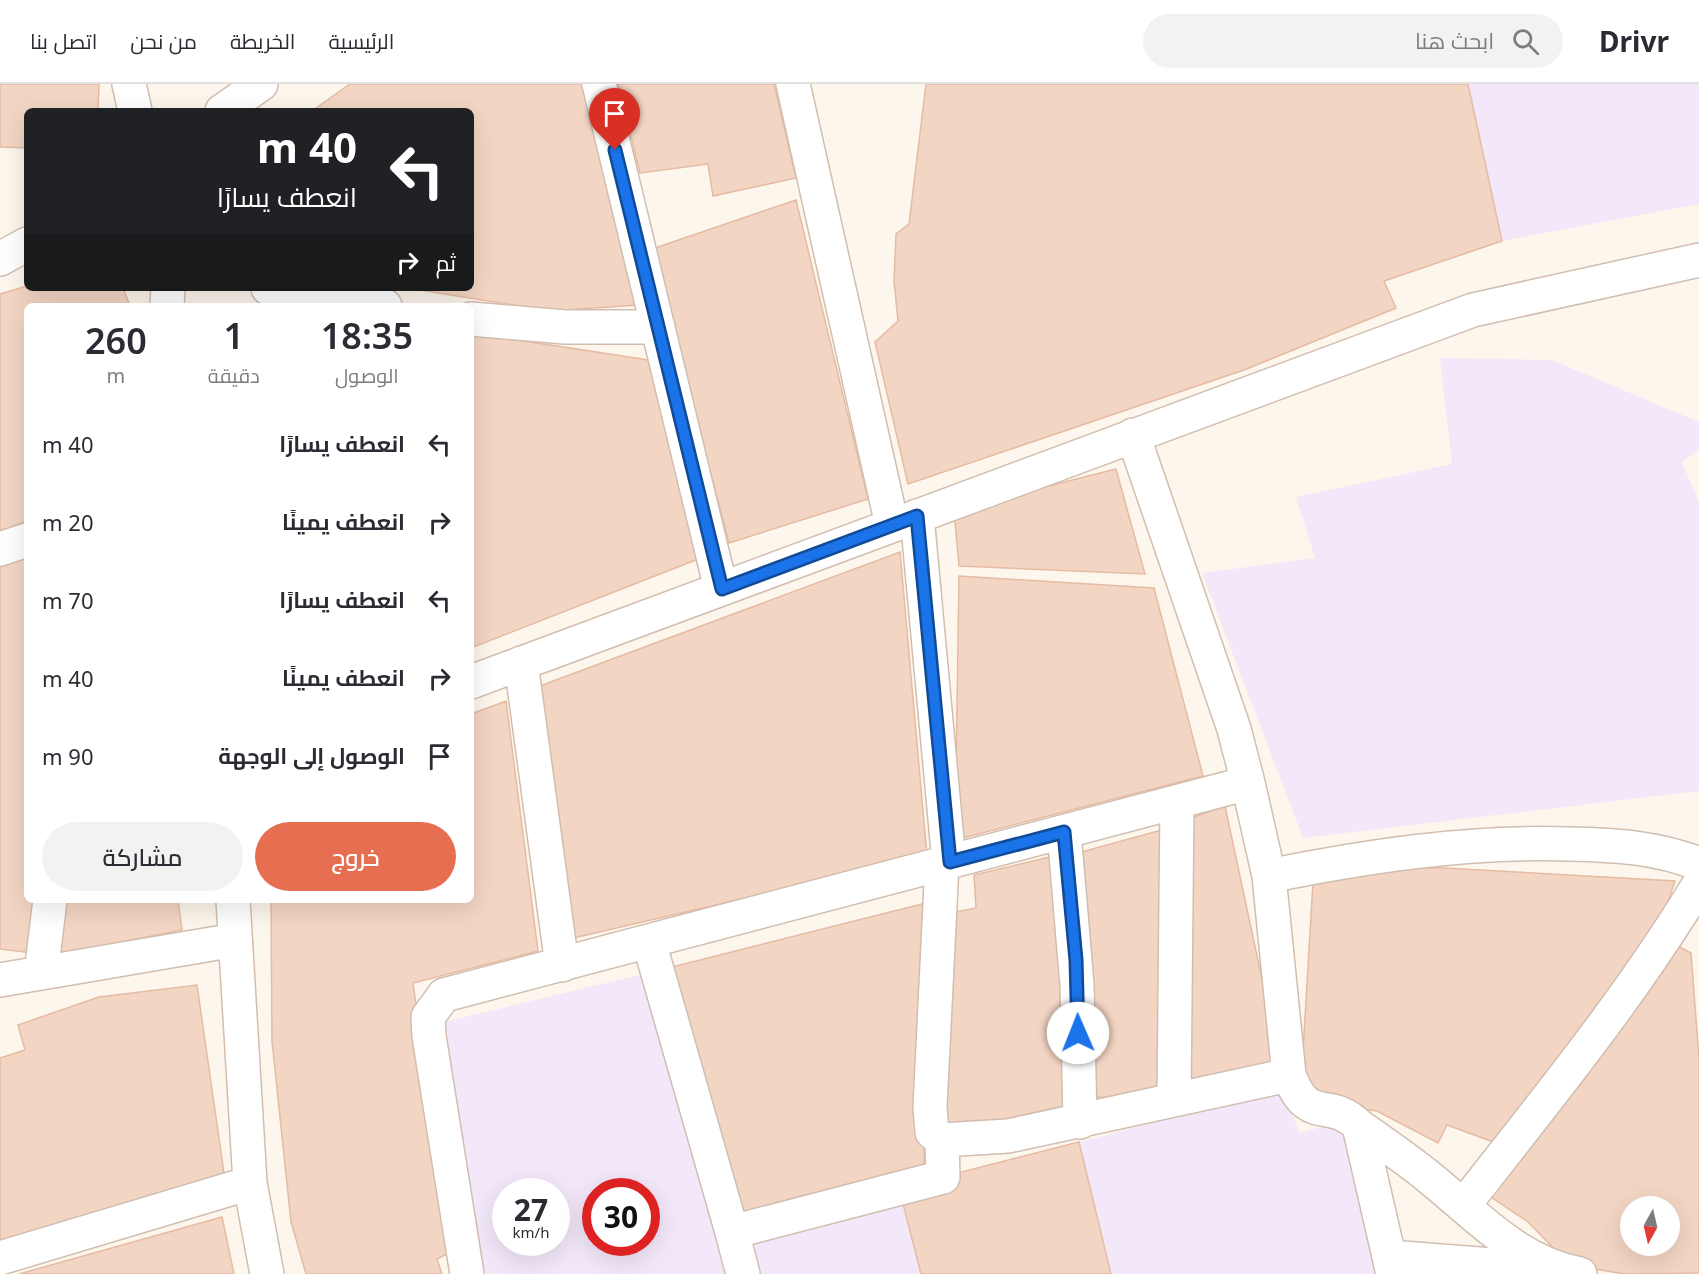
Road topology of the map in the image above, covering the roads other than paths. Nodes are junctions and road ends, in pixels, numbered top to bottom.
1 (129, 84) edge
2 (261, 84) edge
3 (599, 84) edge
4 (793, 84) edge
5 (134, 108) edge
6 (226, 108) edge
7 (24, 246) edge
8 (0, 259) edge
9 (1699, 260) edge
10 (288, 291) edge
11 (366, 303) edge
12 (474, 319) edge
13 (658, 327) junction
14 (1133, 435) junction
15 (905, 520) junction
16 (24, 541) edge
17 (0, 549) edge
18 (722, 589) junction
19 (521, 663) junction
20 (474, 681) edge
21 (1248, 783) junction
22 (1177, 802) junction
23 (1064, 832) junction
24 (946, 863) junction
25 (1699, 864) edge
26 (1269, 876) junction
27 (1699, 884) edge
28 (50, 903) edge
29 (233, 903) edge
30 (235, 940) junction
31 (649, 942) junction
32 (562, 965) junction
33 (41, 973) junction
34 (1, 981) edge
35 (1289, 1075) junction
36 (1174, 1098) junction
37 (1080, 1122) junction
38 (1359, 1126) junction
39 (942, 1140) junction
40 (250, 1183) junction
41 (1464, 1206) junction
42 (732, 1232) junction
43 (0, 1258) edge
44 (1391, 1265) edge
45 (1567, 1272) edge
46 (267, 1274) edge
47 (467, 1274) edge
48 (743, 1274) edge

1 - 5 street
2 - 6 street
3 - 13 street
4 - 15 street
7 - 8 street
9 - 14 street
10 - 11 street
12 - 13 street
13 - 18 street
14 - 15 street
14 - 21 street
15 - 18 street
15 - 24 street
16 - 17 street
18 - 19 street
19 - 20 street
19 - 32 street
21 - 22 street
21 - 26 street
22 - 23 street
22 - 36 street
23 - 24 street
23 - 37 street
24 - 31 street
24 - 39 street
25 - 26 street
26 - 35 street
27 - 41 street
28 - 33 street
29 - 30 street
30 - 33 street
30 - 40 street
31 - 32 street
31 - 42 street
32 - 47 street
33 - 34 street
35 - 36 street
35 - 38 street
36 - 37 street
37 - 39 street
38 - 41 street
38 - 44 street
39 - 42 street
40 - 43 street
40 - 46 street
41 - 45 street
42 - 48 street
44 - 45 street

